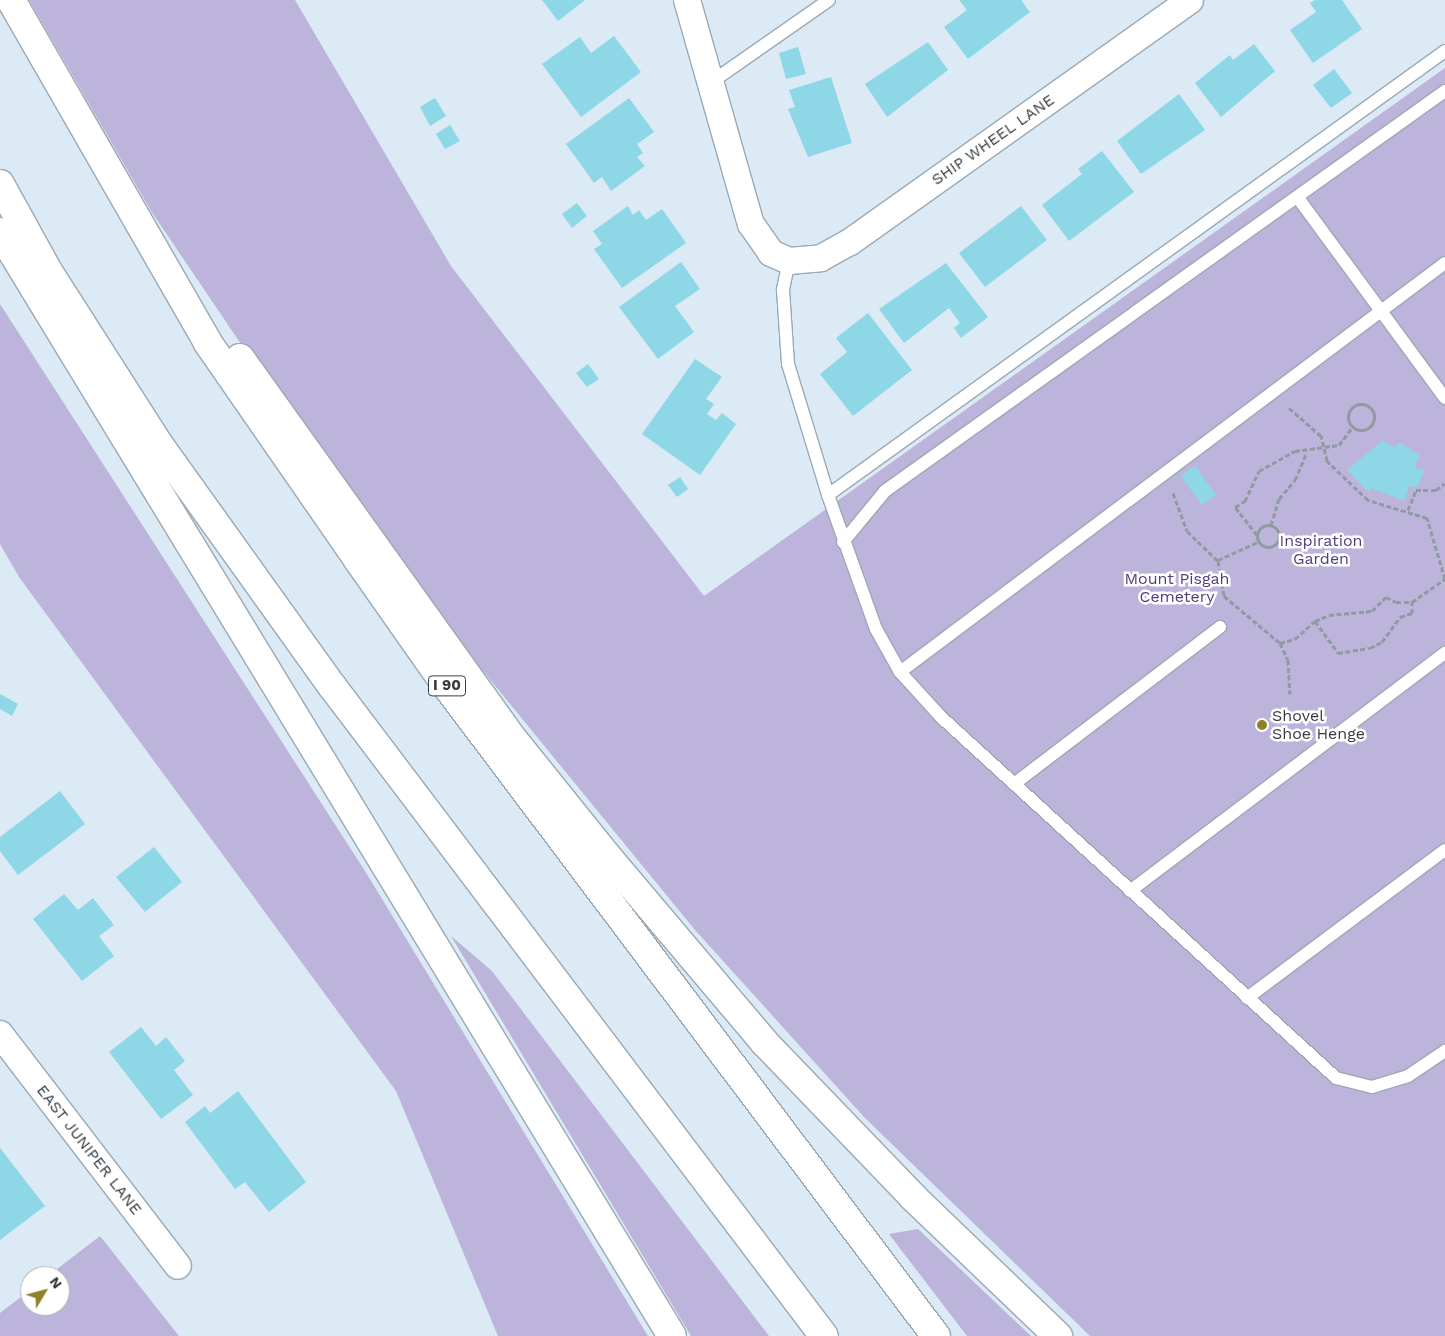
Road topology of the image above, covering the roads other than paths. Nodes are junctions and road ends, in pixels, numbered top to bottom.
1 (11, 0) edge
2 (687, 0) edge
3 (829, 0) edge
4 (1190, 0) edge
5 (1445, 51) edge
6 (710, 83) junction
7 (1445, 91) edge
8 (0, 184) edge
9 (1298, 198) junction
10 (134, 216) junction
11 (0, 232) edge
12 (789, 261) junction
13 (1445, 262) edge
14 (1382, 311) junction
15 (1445, 398) edge
16 (828, 495) junction
17 (843, 542) junction
18 (1220, 627) dead end
19 (1445, 653) edge
20 (900, 672) junction
21 (1014, 784) junction
22 (1445, 850) edge
23 (1130, 891) junction
24 (1247, 998) junction
25 (0, 1034) edge
26 (1443, 1057) edge
27 (178, 1266) dead end
28 (672, 1336) edge
29 (824, 1336) edge
30 (936, 1336) edge
31 (1058, 1336) edge

1 - 10 highway, I 90
2 - 6 street
3 - 6 lane
4 - 12 street, SHIP WHEEL LANE
5 - 16 lane
6 - 12 street
7 - 9 lane
8 - 29 highway
9 - 14 lane
9 - 17 lane
10 - 30 highway, I 90
10 - 31 highway, I 90
11 - 28 highway
12 - 16 lane
13 - 14 lane
14 - 15 lane
14 - 20 lane
16 - 17 lane
17 - 20 lane
18 - 21 lane
19 - 23 lane
20 - 21 lane
21 - 23 lane
22 - 24 lane
23 - 24 lane
24 - 26 lane
25 - 27 street, EAST JUNIPER LANE

